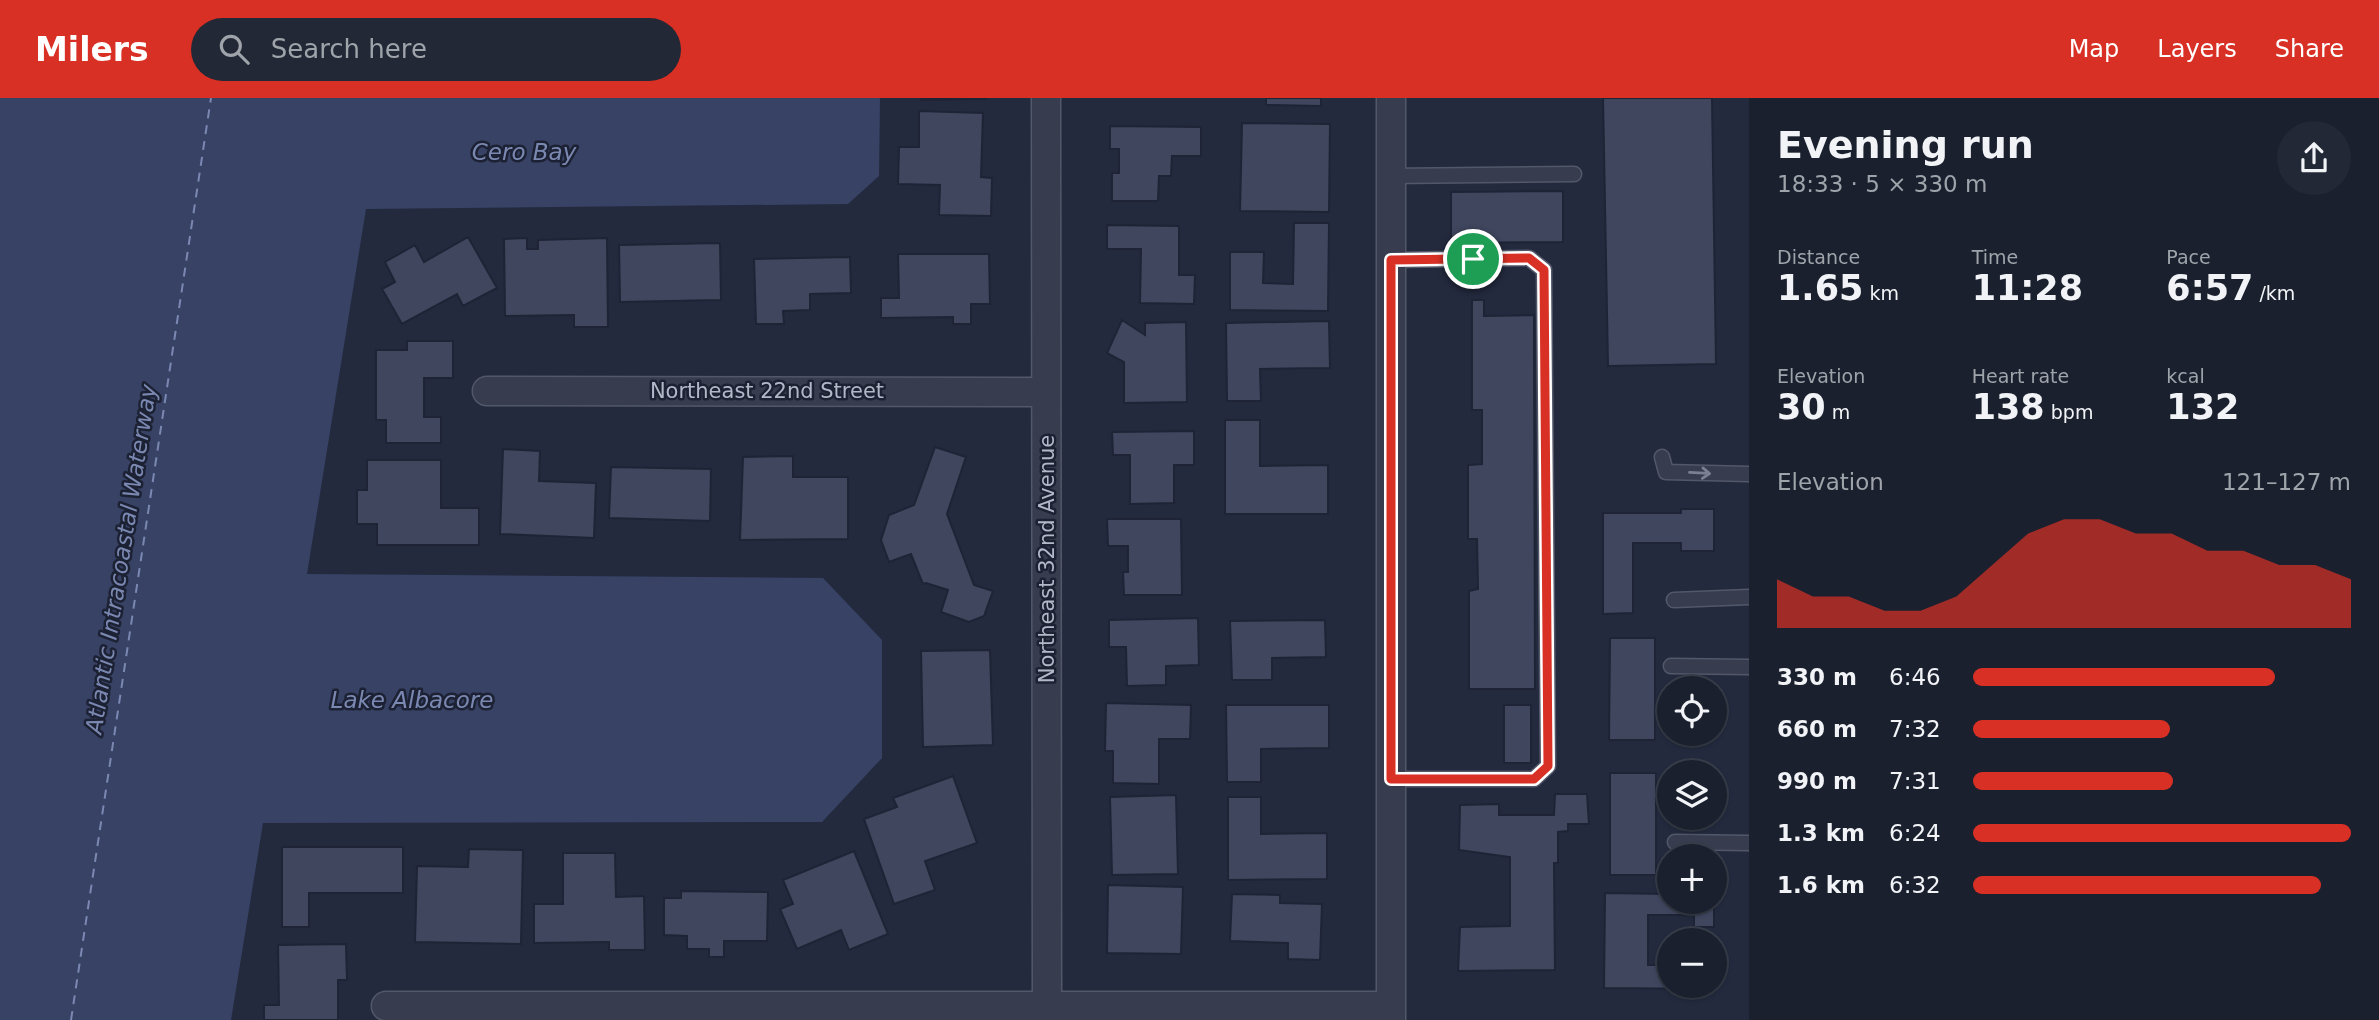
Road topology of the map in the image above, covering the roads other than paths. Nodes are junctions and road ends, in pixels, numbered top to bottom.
1 (1046, 98) edge
2 (1391, 98) edge
3 (1574, 174) dead end
4 (1391, 176) junction
5 (1391, 260) junction
6 (487, 391) dead end
7 (1046, 392) junction
8 (1662, 457) dead end
9 (1749, 474) edge
10 (1749, 597) edge
11 (1674, 600) dead end
12 (1671, 666) dead end
13 (1749, 667) edge
14 (1391, 779) junction
15 (1675, 842) dead end
16 (1749, 843) edge
17 (386, 1006) dead end
18 (715, 1013) edge
19 (1047, 1013) edge
20 (1391, 1013) edge

1 - 7 street, Northeast 32nd Avenue
2 - 4 street
3 - 4 lane
4 - 5 street
5 - 14 street
5 - 14 lane
6 - 7 street, Northeast 22nd Street
7 - 19 street, Northeast 32nd Avenue
8 -> 9 lane
10 - 11 lane
12 - 13 lane
14 - 20 street
15 - 16 lane
17 - 18 street
18 - 19 street
19 - 20 street

